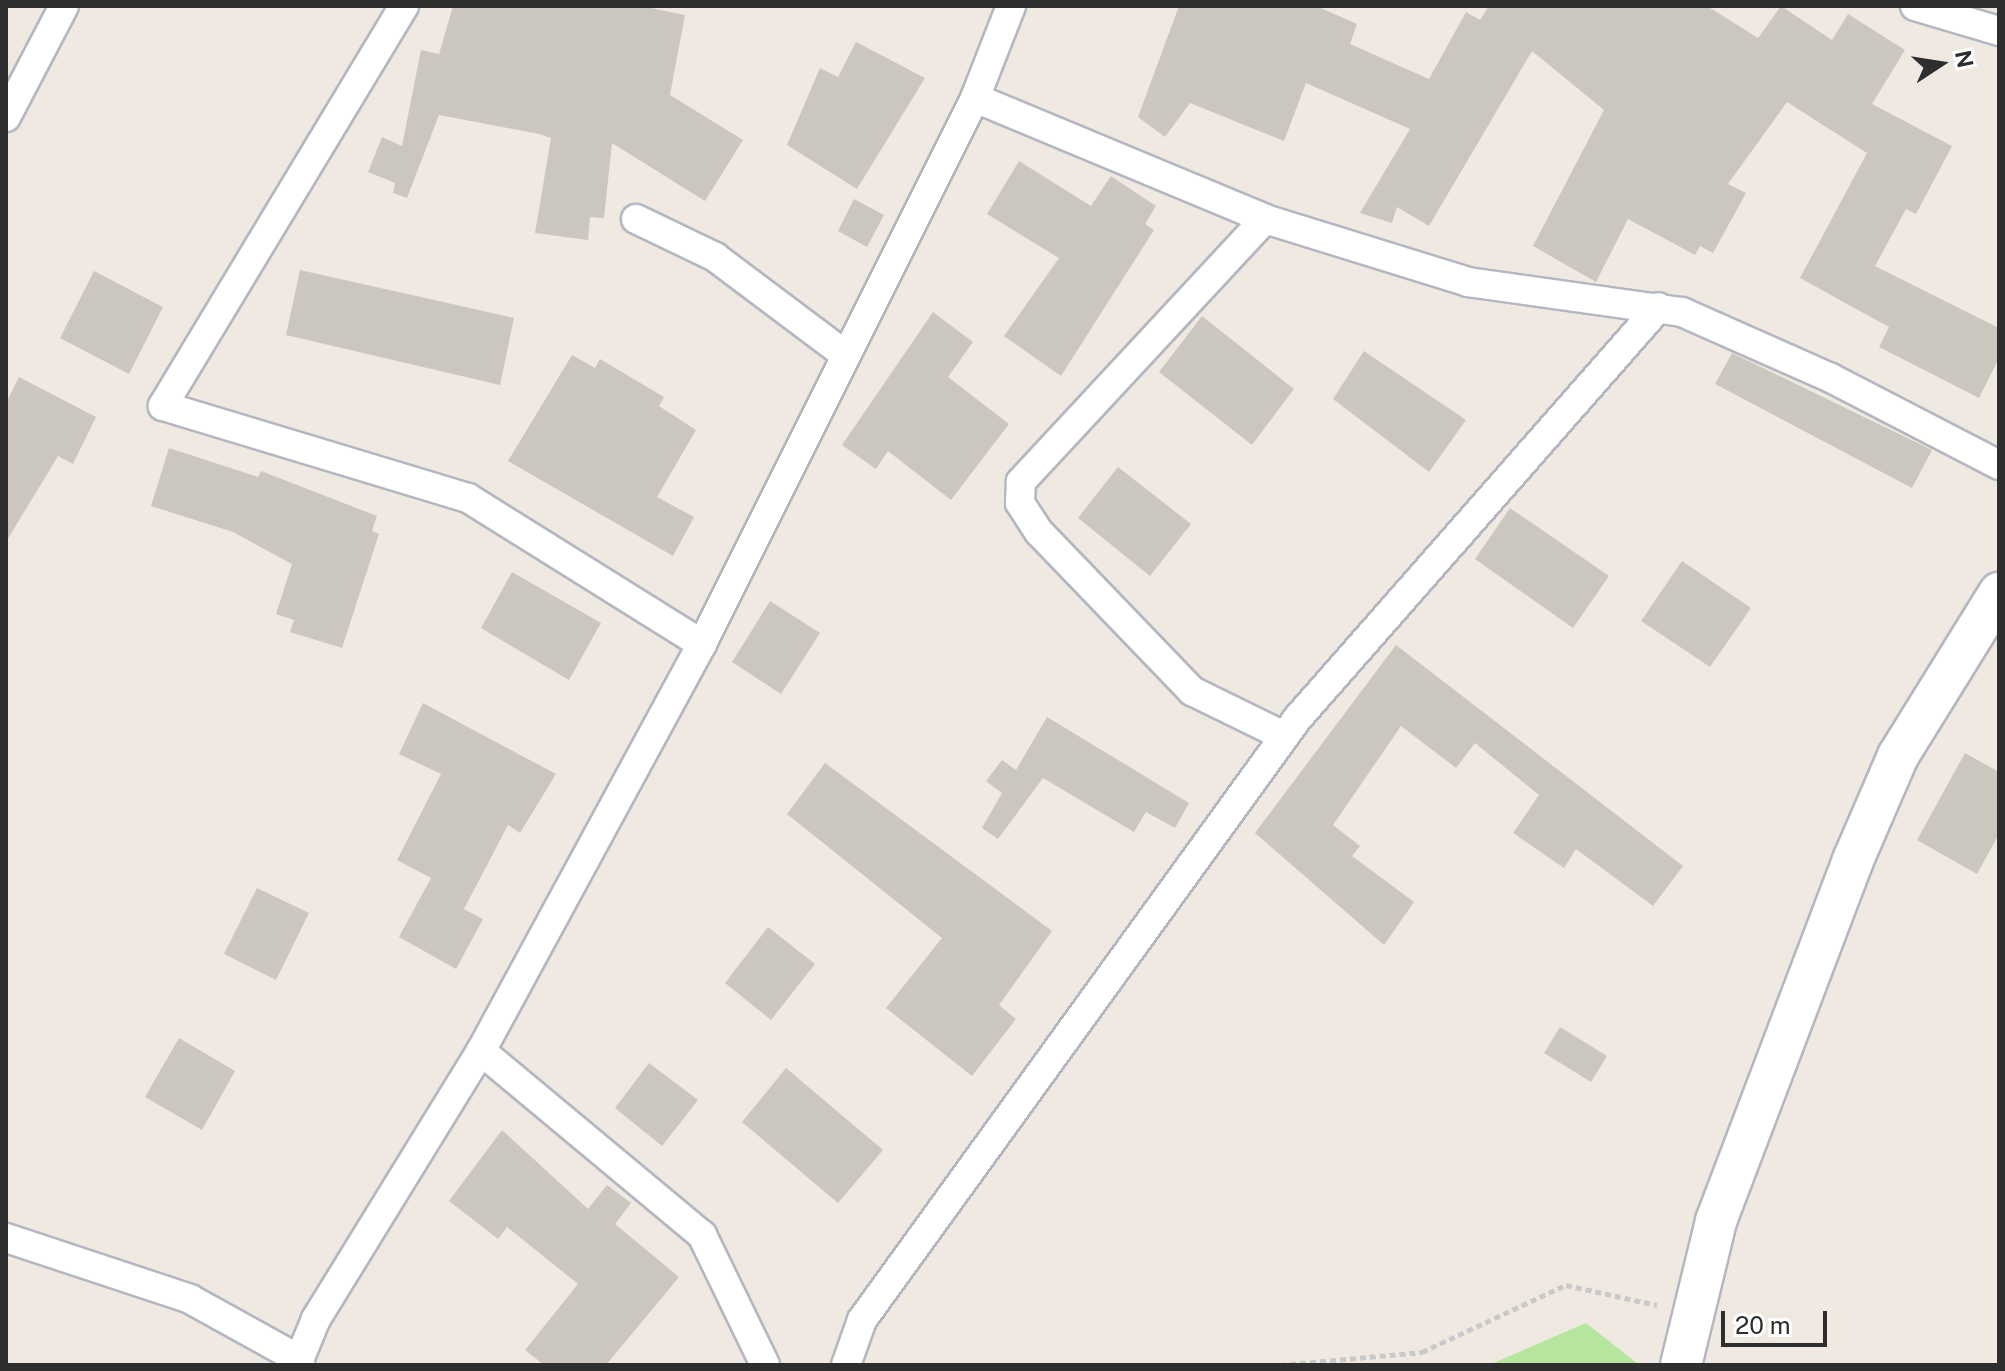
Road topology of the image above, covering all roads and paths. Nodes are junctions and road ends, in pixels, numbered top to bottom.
1 (64, 6) edge
2 (404, 6) edge
3 (1011, 6) edge
4 (1915, 6) edge
5 (1999, 31) edge
6 (975, 98) junction
7 (6, 117) edge
8 (636, 219) dead end
9 (1265, 219) junction
10 (1659, 307) junction
11 (844, 354) junction
12 (1999, 465) edge
13 (1999, 593) edge
14 (702, 644) junction
15 (1284, 736) junction
16 (481, 1051) junction
17 (6, 1238) edge
18 (1690, 1313) junction
19 (298, 1362) edge
20 (765, 1365) edge
21 (846, 1365) edge
22 (1280, 1365) edge
23 (1681, 1365) edge

1 - 7 street
2 - 14 street
3 - 6 street
4 - 5 street
6 - 9 street
6 - 11 street
8 - 11 street
9 - 10 street
9 - 15 street
10 - 12 street
10 - 15 street
11 - 14 street
13 - 18 street
14 - 16 street
15 - 21 street
16 - 19 street
16 - 20 street
17 - 19 street
18 - 22 path
18 - 23 street

